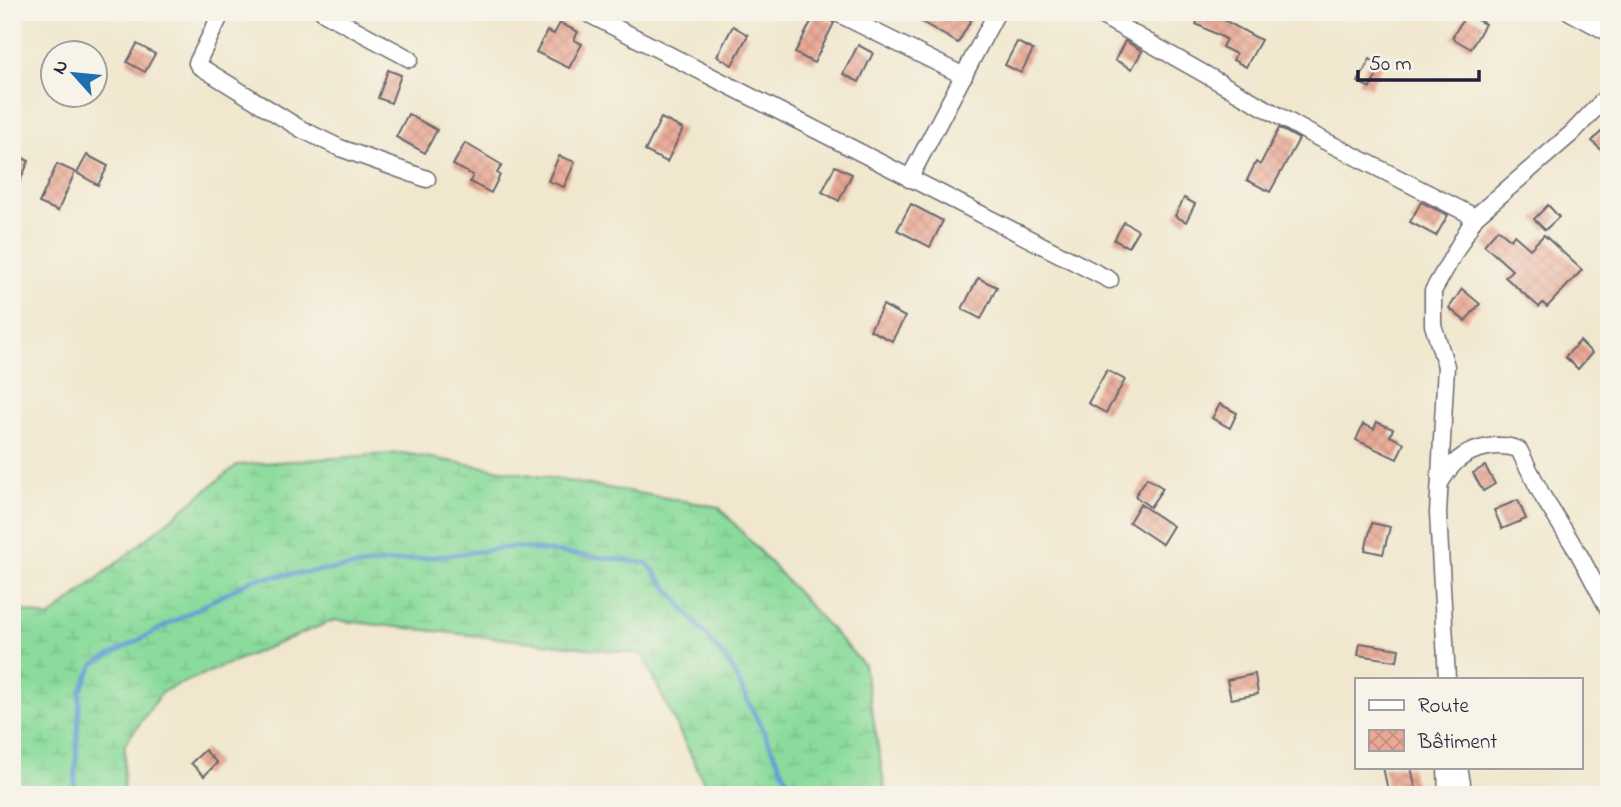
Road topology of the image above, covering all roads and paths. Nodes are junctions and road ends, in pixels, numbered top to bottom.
1 (222, 12) edge
2 (323, 12) edge
3 (584, 12) edge
4 (835, 12) edge
5 (997, 12) edge
6 (1095, 12) edge
7 (1570, 12) edge
8 (1609, 33) edge
9 (410, 59) dead end
10 (964, 76) junction
11 (1609, 94) edge
12 (427, 179) dead end
13 (909, 179) junction
14 (1475, 217) junction
15 (1110, 280) dead end
16 (1440, 483) junction
17 (1609, 610) edge
18 (1447, 678) edge
19 (1446, 768) edge
20 (1459, 768) edge
21 (1447, 795) edge
22 (1464, 795) edge

1 - 12 street
2 - 9 street
3 - 13 street
4 - 10 street
5 - 10 street
6 - 14 street
7 - 8 street
10 - 13 street
11 - 14 street
13 - 15 street
14 - 16 street
16 - 17 street
16 - 18 street
19 - 21 street
20 - 22 street

